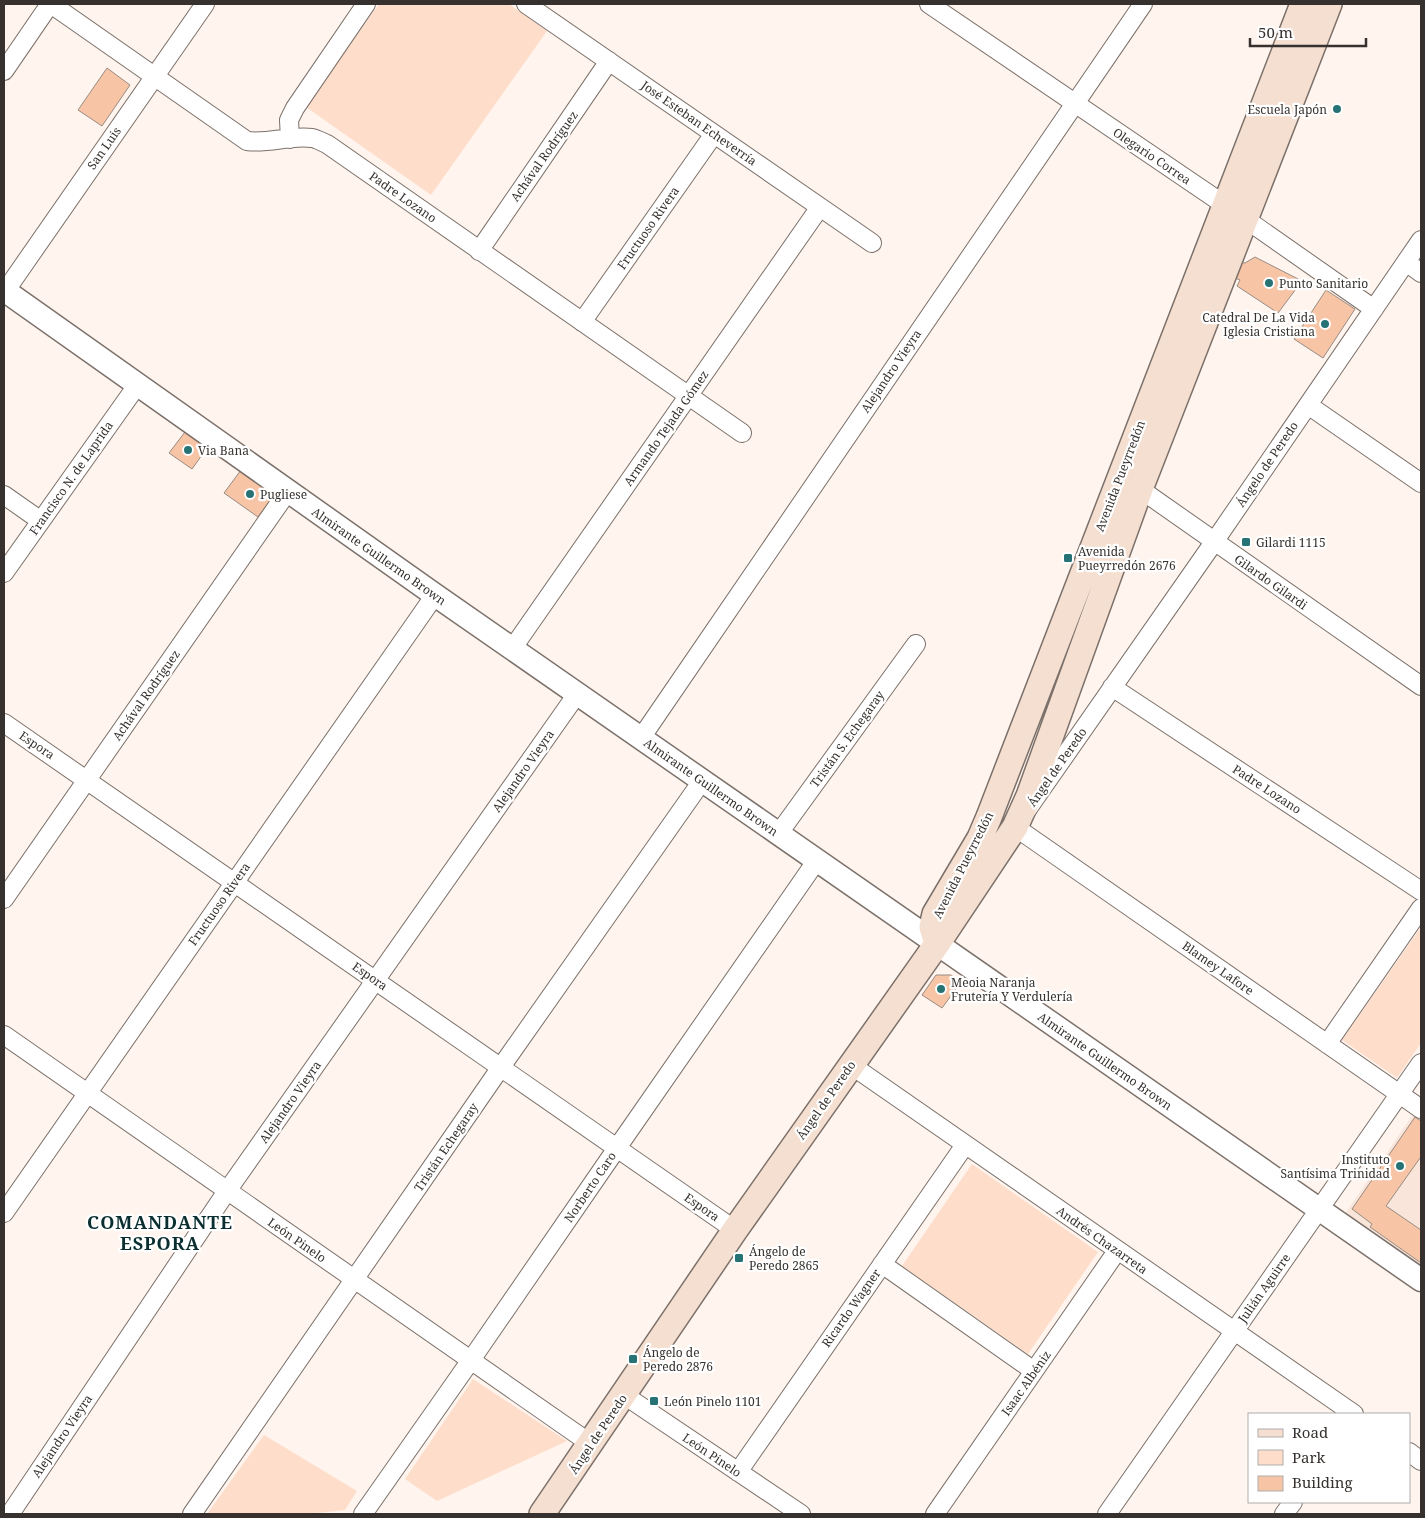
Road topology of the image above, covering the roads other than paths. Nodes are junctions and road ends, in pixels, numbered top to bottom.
1 (51, 4) edge
2 (205, 4) edge
3 (366, 4) edge
4 (526, 4) edge
5 (929, 4) edge
6 (1143, 4) edge
7 (1303, 4) edge
8 (1329, 4) edge
9 (609, 62) junction
10 (4, 70) edge
11 (155, 76) junction
12 (1074, 103) junction
13 (714, 134) junction
14 (290, 139) junction
15 (820, 207) junction
16 (1235, 212) junction
17 (1421, 240) edge
18 (872, 243) dead end
19 (478, 251) junction
20 (1406, 262) junction
21 (1421, 273) edge
22 (4, 291) edge
23 (1374, 309) junction
24 (582, 322) junction
25 (138, 384) junction
26 (689, 396) junction
27 (1308, 405) junction
28 (742, 433) dead end
29 (1421, 483) edge
30 (1129, 485) junction
31 (288, 491) junction
32 (4, 495) edge
33 (41, 521) junction
34 (1214, 542) junction
35 (4, 573) edge
36 (434, 595) junction
37 (916, 644) dead end
38 (512, 649) junction
39 (1421, 686) edge
40 (1112, 687) junction
41 (577, 694) junction
42 (4, 723) edge
43 (641, 738) junction
44 (87, 780) junction
45 (702, 781) junction
46 (1015, 827) junction
47 (779, 833) junction
48 (817, 860) junction
49 (235, 882) junction
50 (1421, 891) edge
51 (4, 899) edge
52 (1421, 908) edge
53 (937, 944) junction
54 (376, 980) junction
55 (4, 1035) edge
56 (1327, 1044) junction
57 (1421, 1063) edge
58 (851, 1065) junction
59 (501, 1067) junction
60 (87, 1094) junction
61 (1400, 1094) junction
62 (1421, 1108) edge
63 (965, 1145) junction
64 (616, 1148) junction
65 (227, 1191) junction
66 (1319, 1209) junction
67 (4, 1213) edge
68 (735, 1230) junction
69 (1118, 1251) junction
70 (882, 1264) junction
71 (355, 1280) junction
72 (1421, 1280) edge
73 (1234, 1332) junction
74 (471, 1360) junction
75 (1034, 1371) junction
76 (624, 1395) junction
77 (1353, 1413) edge
78 (591, 1444) junction
79 (1410, 1453) edge
80 (1421, 1461) edge
81 (738, 1472) junction
82 (1292, 1503) edge
83 (10, 1514) edge
84 (192, 1514) edge
85 (363, 1514) edge
86 (542, 1514) edge
87 (800, 1514) edge
88 (935, 1514) edge
89 (1108, 1514) edge
90 (1284, 1514) edge

1 - 10 street
1 - 11 street, Padre Lozano
2 - 11 street, San Luis
3 - 14 street
4 - 9 street, José Esteban Echeverría
5 - 12 street, Olegario Correa
6 - 12 street, Alejandro Vieyra
7 - 16 main road, Avenida Pueyrredón
8 - 16 main road, Avenida Pueyrredón
9 - 13 street, José Esteban Echeverría
9 - 19 street, Achával Rodríguez
11 - 14 street, Padre Lozano
11 - 22 street, San Luis
12 - 16 street, Olegario Correa
12 - 43 street, Alejandro Vieyra
13 - 15 street, José Esteban Echeverría
13 - 24 street, Fructuoso Rivera
14 - 19 street, Padre Lozano
15 - 18 street, José Esteban Echeverría
15 - 26 street, Armando Tejada Gómez
16 - 23 street, Olegario Correa
16 - 30 main road, Avenida Pueyrredón
17 - 20 street, Ángelo de Peredo
19 - 24 street, Padre Lozano
20 - 21 street
20 - 23 street, Ángelo de Peredo
22 - 25 street, Almirante Guillermo Brown
23 - 27 street, Ángelo de Peredo
24 - 26 street, Padre Lozano
25 - 31 street, Almirante Guillermo Brown
25 - 33 street, Francisco N. de Laprida
26 - 28 street, Padre Lozano
26 - 38 street, Armando Tejada Gómez
27 - 29 street
27 - 34 street, Ángelo de Peredo
30 - 34 street, Gilardo Gilardi
30 - 46 main road, Avenida Pueyrredón
30 - 53 main road, Avenida Pueyrredón
31 - 36 street, Almirante Guillermo Brown
31 - 44 street, Achával Rodríguez
32 - 33 street
33 - 35 street, Francisco N. de Laprida
34 - 39 street, Gilardo Gilardi
34 - 40 street, Ángelo de Peredo
36 - 38 street, Almirante Guillermo Brown
36 - 49 street, Fructuoso Rivera
37 - 47 street, Tristán S. Echegaray
38 - 41 street, Almirante Guillermo Brown
40 - 46 street, Ángel de Peredo
40 - 50 street, Padre Lozano
41 - 43 street, Almirante Guillermo Brown
41 - 54 street, Alejandro Vieyra
42 - 44 street, Espora
43 - 45 street, Almirante Guillermo Brown
44 - 49 street, Espora
44 - 51 street, Achával Rodríguez
45 - 47 street, Almirante Guillermo Brown
45 - 59 street, Tristán Echegaray
46 - 53 main road, Ángel de Peredo
46 - 56 street, Blamey Lafore
47 - 48 street, Almirante Guillermo Brown
48 - 53 street, Almirante Guillermo Brown
48 - 64 street, Norberto Caro
49 - 54 street, Espora
49 - 60 street, Fructuoso Rivera
52 - 56 street
53 - 58 main road, Ángel de Peredo
53 - 66 street, Almirante Guillermo Brown
54 - 59 street, Espora
54 - 65 street, Alejandro Vieyra
55 - 60 street, León Pinelo
56 - 61 street, Blamey Lafore
57 - 61 street, Julián Aguirre
58 - 63 street, Andrés Chazarreta
58 - 68 main road, Ángel de Peredo
59 - 64 street, Espora
59 - 71 street, Tristán Echegaray
60 - 65 street, León Pinelo
60 - 67 street, Fructuoso Rivera
61 - 62 street, Blamey Lafore
61 - 66 street, Julián Aguirre
63 - 69 street, Andrés Chazarreta
63 - 70 street, Ricardo Wagner
64 - 68 street, Espora
64 - 74 street, Norberto Caro
65 - 71 street, León Pinelo
65 - 83 street, Alejandro Vieyra
66 - 72 street, Almirante Guillermo Brown
66 - 73 street, Julián Aguirre
68 - 76 main road, Ángel de Peredo
69 - 73 street, Andrés Chazarreta
69 - 75 street, Isaac Albéniz
70 - 75 street
70 - 81 street, Ricardo Wagner
71 - 74 street, León Pinelo
71 - 84 street, Tristán Echegaray
73 - 77 street, Andrés Chazarreta
73 - 89 street, Julián Aguirre
74 - 78 street, León Pinelo
74 - 85 street, Norberto Caro
75 - 88 street, Isaac Albéniz
76 - 78 main road, Ángel de Peredo
76 - 81 street, León Pinelo
78 - 86 main road, Ángel de Peredo
79 - 80 street
81 - 87 street, León Pinelo
82 - 90 street

